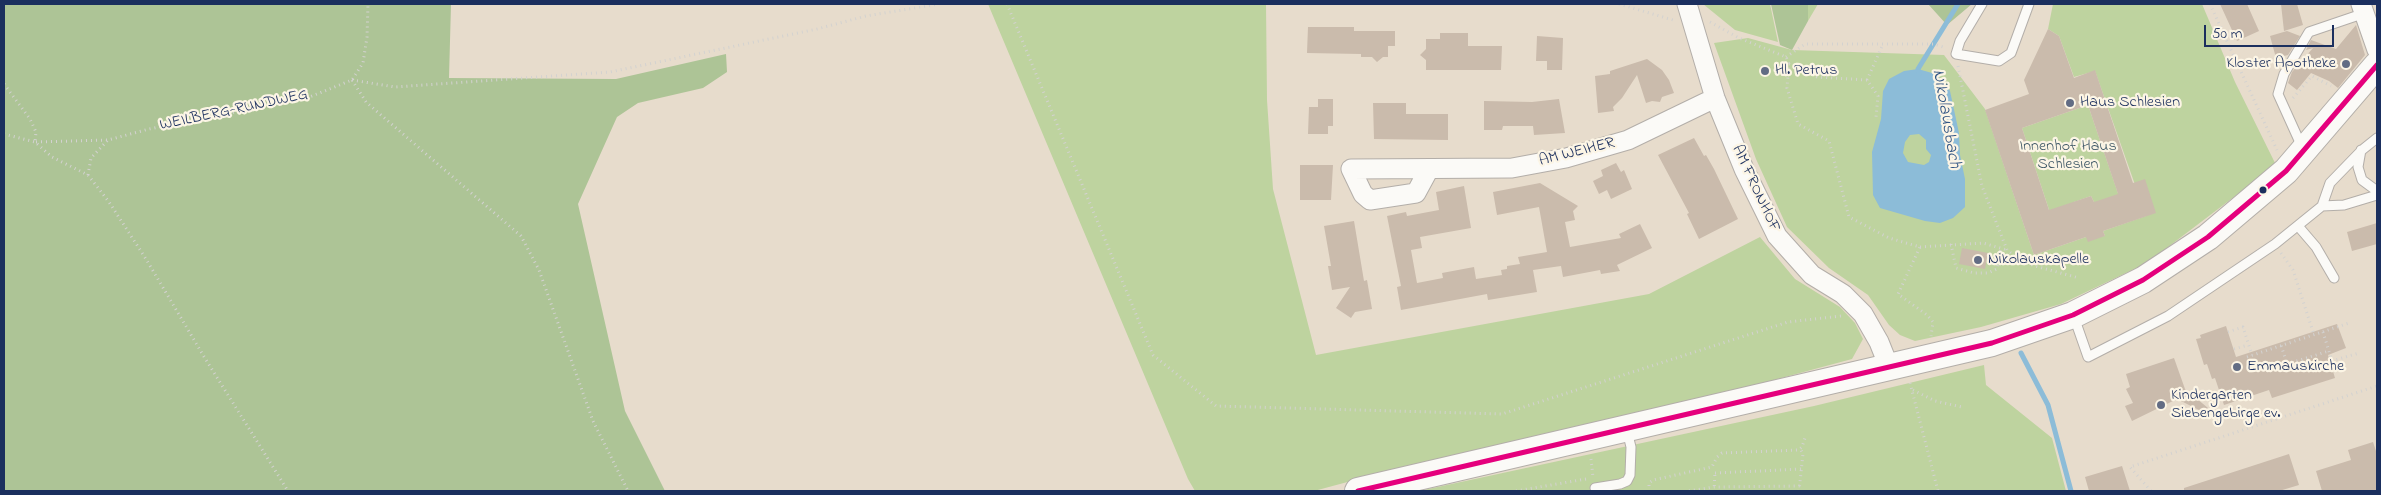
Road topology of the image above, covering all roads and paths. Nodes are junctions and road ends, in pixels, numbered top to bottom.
1 (368, 4) edge
2 (939, 4) edge
3 (1007, 4) edge
4 (1619, 4) edge
5 (1982, 4) edge
6 (2029, 4) edge
7 (2210, 4) edge
8 (2363, 9) edge
9 (1688, 10) edge
10 (1883, 44) junction
11 (2377, 50) edge
12 (1956, 54) junction
13 (1786, 56) junction
14 (1789, 64) junction
15 (2377, 65) edge
16 (352, 80) junction
17 (1867, 80) junction
18 (4, 84) edge
19 (2333, 88) dead end
20 (1715, 98) junction
21 (2284, 108) junction
22 (1876, 117) dead end
23 (4, 134) edge
24 (2377, 138) edge
25 (108, 140) junction
26 (35, 142) junction
27 (2362, 150) junction
28 (2304, 152) junction
29 (1429, 169) dead end
30 (2286, 171) junction
31 (88, 175) junction
32 (2377, 193) edge
33 (2322, 206) junction
34 (2298, 226) junction
35 (1951, 244) junction
36 (2275, 244) junction
37 (1920, 247) junction
38 (2001, 249) junction
39 (2007, 250) junction
40 (2079, 278) dead end
41 (2334, 278) dead end
42 (1863, 314) junction
43 (2073, 315) junction
44 (2349, 323) dead end
45 (2228, 332) dead end
46 (2324, 332) junction
47 (2314, 335) junction
48 (2248, 345) junction
49 (2281, 346) junction
50 (2234, 350) dead end
51 (2329, 351) junction
52 (2359, 353) dead end
53 (2252, 355) junction
54 (1937, 356) junction
55 (2247, 357) dead end
56 (2287, 364) junction
57 (2266, 370) dead end
58 (1899, 372) junction
59 (2377, 386) edge
60 (1912, 390) junction
61 (1962, 407) dead end
62 (1627, 430) junction
63 (1806, 435) dead end
64 (1587, 438) junction
65 (1800, 448) junction
66 (1712, 467) junction
67 (1802, 469) junction
68 (1715, 473) junction
69 (1593, 478) junction
70 (1800, 486) junction
71 (1595, 488) joint
72 (1714, 489) edge
73 (1530, 490) edge
74 (288, 491) edge
75 (628, 491) edge
76 (1358, 491) edge
77 (1516, 491) edge
78 (1649, 491) edge
79 (1689, 491) edge
80 (1800, 491) edge
81 (1938, 491) edge
82 (2151, 491) edge

1 - 16 path
2 - 16 path
3 - 42 path
4 - 9 path
5 - 12 lane
6 - 12 lane
7 - 30 path
8 - 11 street
8 - 21 lane
9 - 13 path
9 - 20 street, AM FRONHOF
10 - 12 path
10 - 13 path
10 - 17 path
12 - 39 path
13 - 14 path
14 - 17 path
14 - 37 path
15 - 28 main road
16 - 25 path, WEILBERG-RUNDWEG
16 - 75 path
17 - 22 path
18 - 26 path
19 - 21 path
20 - 29 street, AM WEIHER
20 - 42 street, AM FRONHOF
21 - 28 lane
23 - 26 path
24 - 27 lane
25 - 26 path, WEILBERG-RUNDWEG
25 - 31 path
26 - 31 path
27 - 32 lane
27 - 33 lane
28 - 30 main road
30 - 43 main road
31 - 74 path
32 - 33 lane
33 - 34 lane
34 - 36 lane
34 - 41 lane
35 - 37 path
35 - 38 path
35 - 38 path
36 - 43 lane
36 - 47 path
37 - 54 path
38 - 39 path
39 - 40 path
42 - 58 street, AM FRONHOF
43 - 54 main road
44 - 46 path
45 - 48 path
46 - 47 path
46 - 51 path
47 - 49 path
48 - 50 path
48 - 53 path
49 - 53 path
49 - 56 path
51 - 52 path
51 - 56 path
53 - 55 path
54 - 58 main road
56 - 57 path
58 - 60 path
58 - 62 main road
59 - 82 path
60 - 61 path
60 - 81 path
62 - 64 main road
62 - 71 lane
63 - 65 path
64 - 69 path
64 - 76 main road
65 - 66 path
65 - 67 path
66 - 68 path
66 - 78 path
67 - 68 path
67 - 70 path
68 - 72 path
69 - 71 path
69 - 73 path
70 - 72 path
70 - 80 path
72 - 79 path
73 - 77 path

